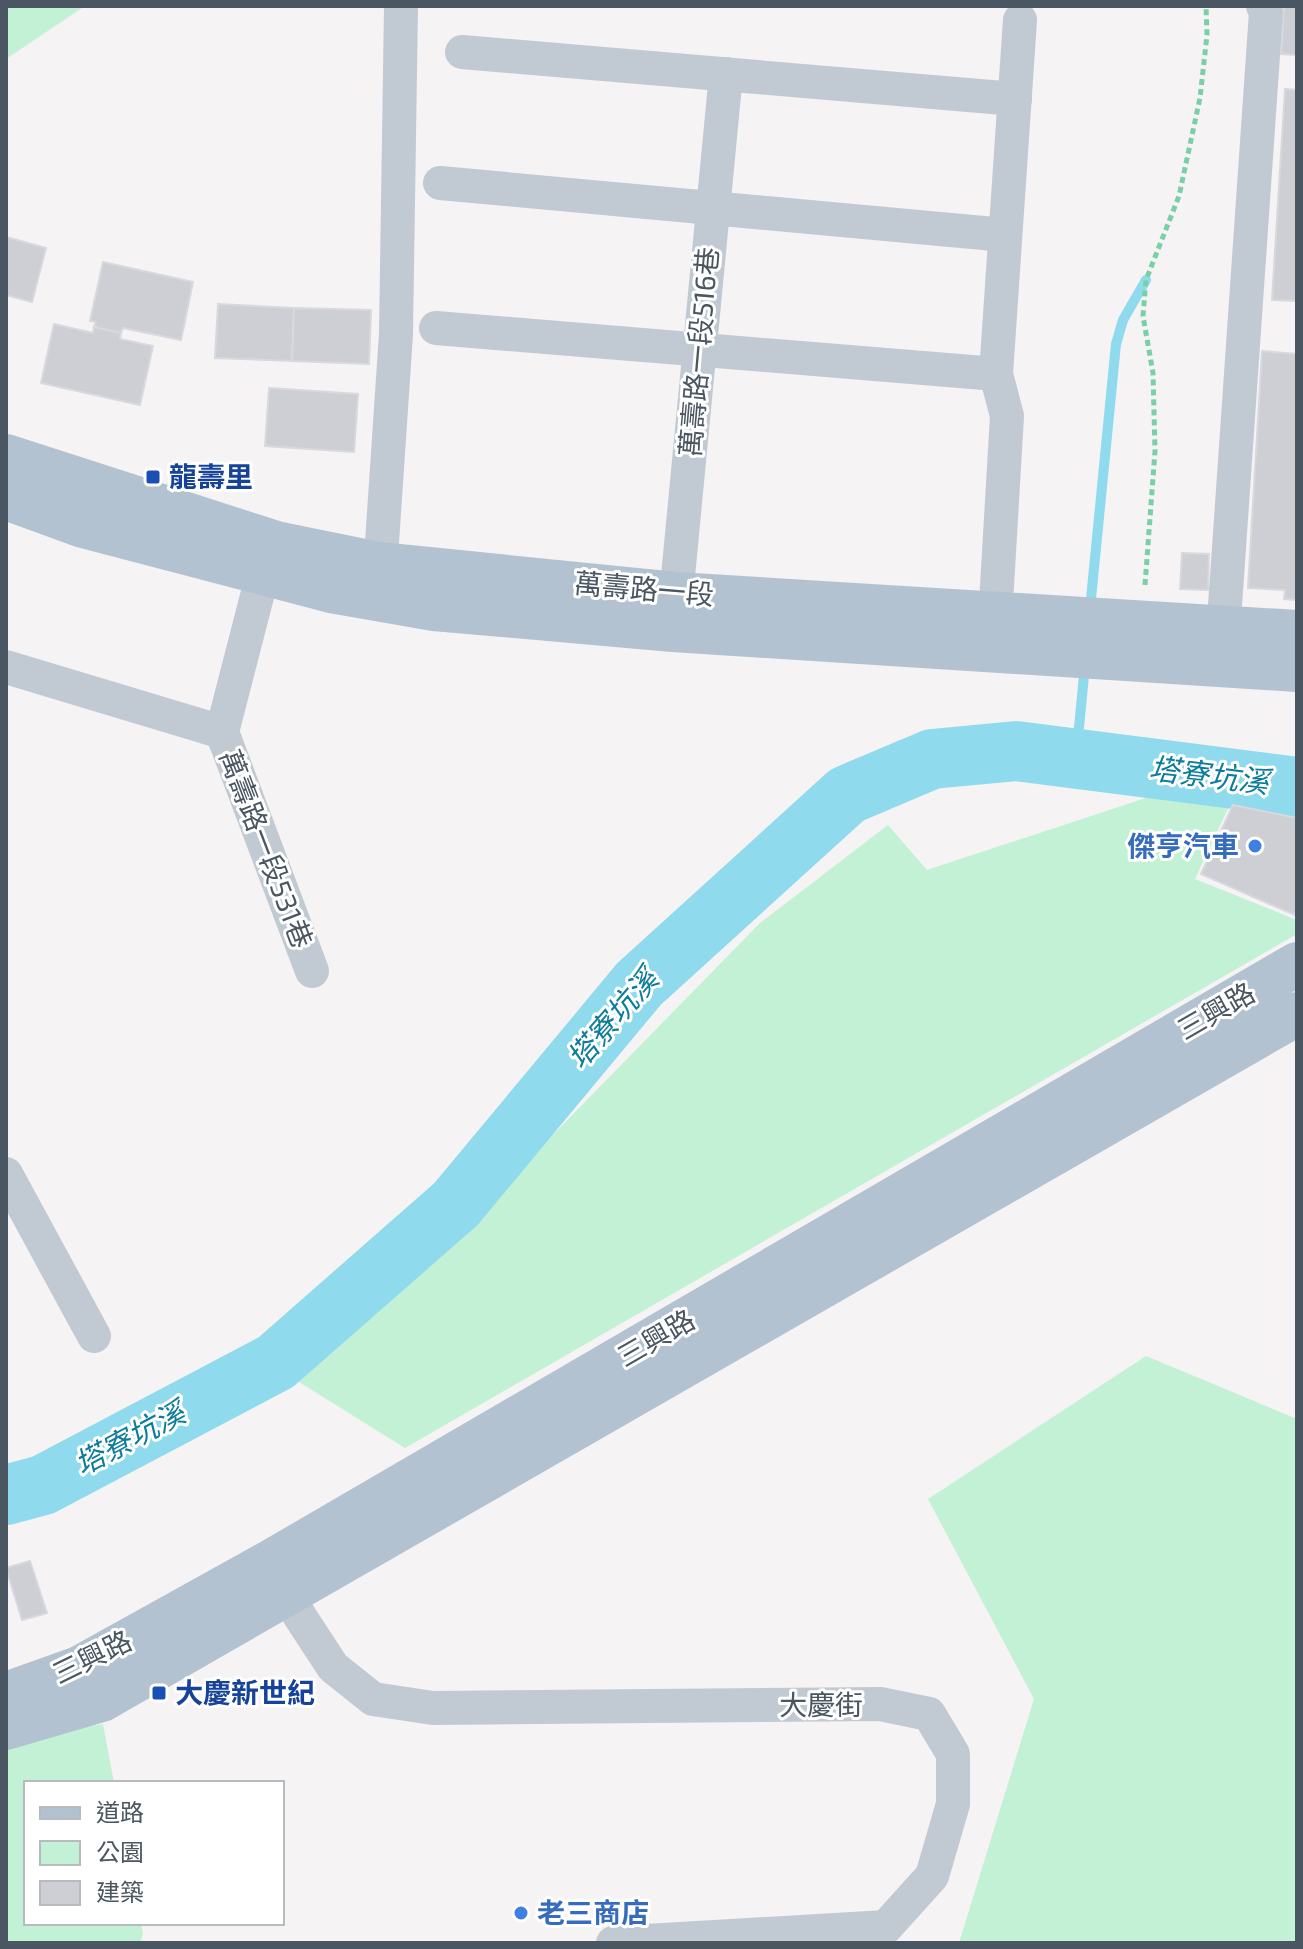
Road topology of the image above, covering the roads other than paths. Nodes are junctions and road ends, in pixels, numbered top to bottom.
1 (401, 6) edge
2 (1263, 6) edge
3 (1020, 20) dead end
4 (462, 52) dead end
5 (726, 74) junction
6 (1015, 99) junction
7 (440, 183) dead end
8 (713, 208) junction
9 (1005, 235) junction
10 (436, 328) dead end
11 (699, 349) junction
12 (996, 374) junction
13 (6, 456) edge
14 (6, 498) edge
15 (269, 558) junction
16 (379, 581) junction
17 (675, 612) junction
18 (994, 632) junction
19 (1297, 632) edge
20 (1223, 646) junction
21 (6, 667) edge
22 (1297, 670) edge
23 (222, 732) junction
24 (1297, 964) edge
25 (312, 971) dead end
26 (1297, 1014) edge
27 (6, 1174) edge
28 (94, 1336) dead end
29 (279, 1579) junction
30 (6, 1694) edge
31 (6, 1728) edge
32 (613, 1943) edge

1 - 16 street
2 - 20 street
3 - 6 street
4 - 5 street
5 - 6 street
5 - 8 street, 萬壽路一段516巷
6 - 9 street
7 - 8 street
8 - 9 street
8 - 11 street, 萬壽路一段516巷
9 - 12 street
10 - 11 street
11 - 12 street
11 - 17 street, 萬壽路一段516巷
12 - 18 street
13 - 15 main road, 萬壽路一段
14 - 15 main road, 萬壽路一段
15 - 16 main road, 萬壽路一段
15 - 23 street, 萬壽路一段531巷
16 - 17 main road, 萬壽路一段
17 - 18 main road, 萬壽路一段
18 - 20 main road, 萬壽路一段
19 - 20 main road, 萬壽路一段
20 - 22 main road, 萬壽路一段
21 - 23 street
23 - 25 street, 萬壽路一段531巷
24 - 29 main road, 三興路
26 - 29 main road, 三興路
27 - 28 street
29 - 30 main road, 三興路
29 - 31 main road, 三興路
29 - 32 street, 大慶街

